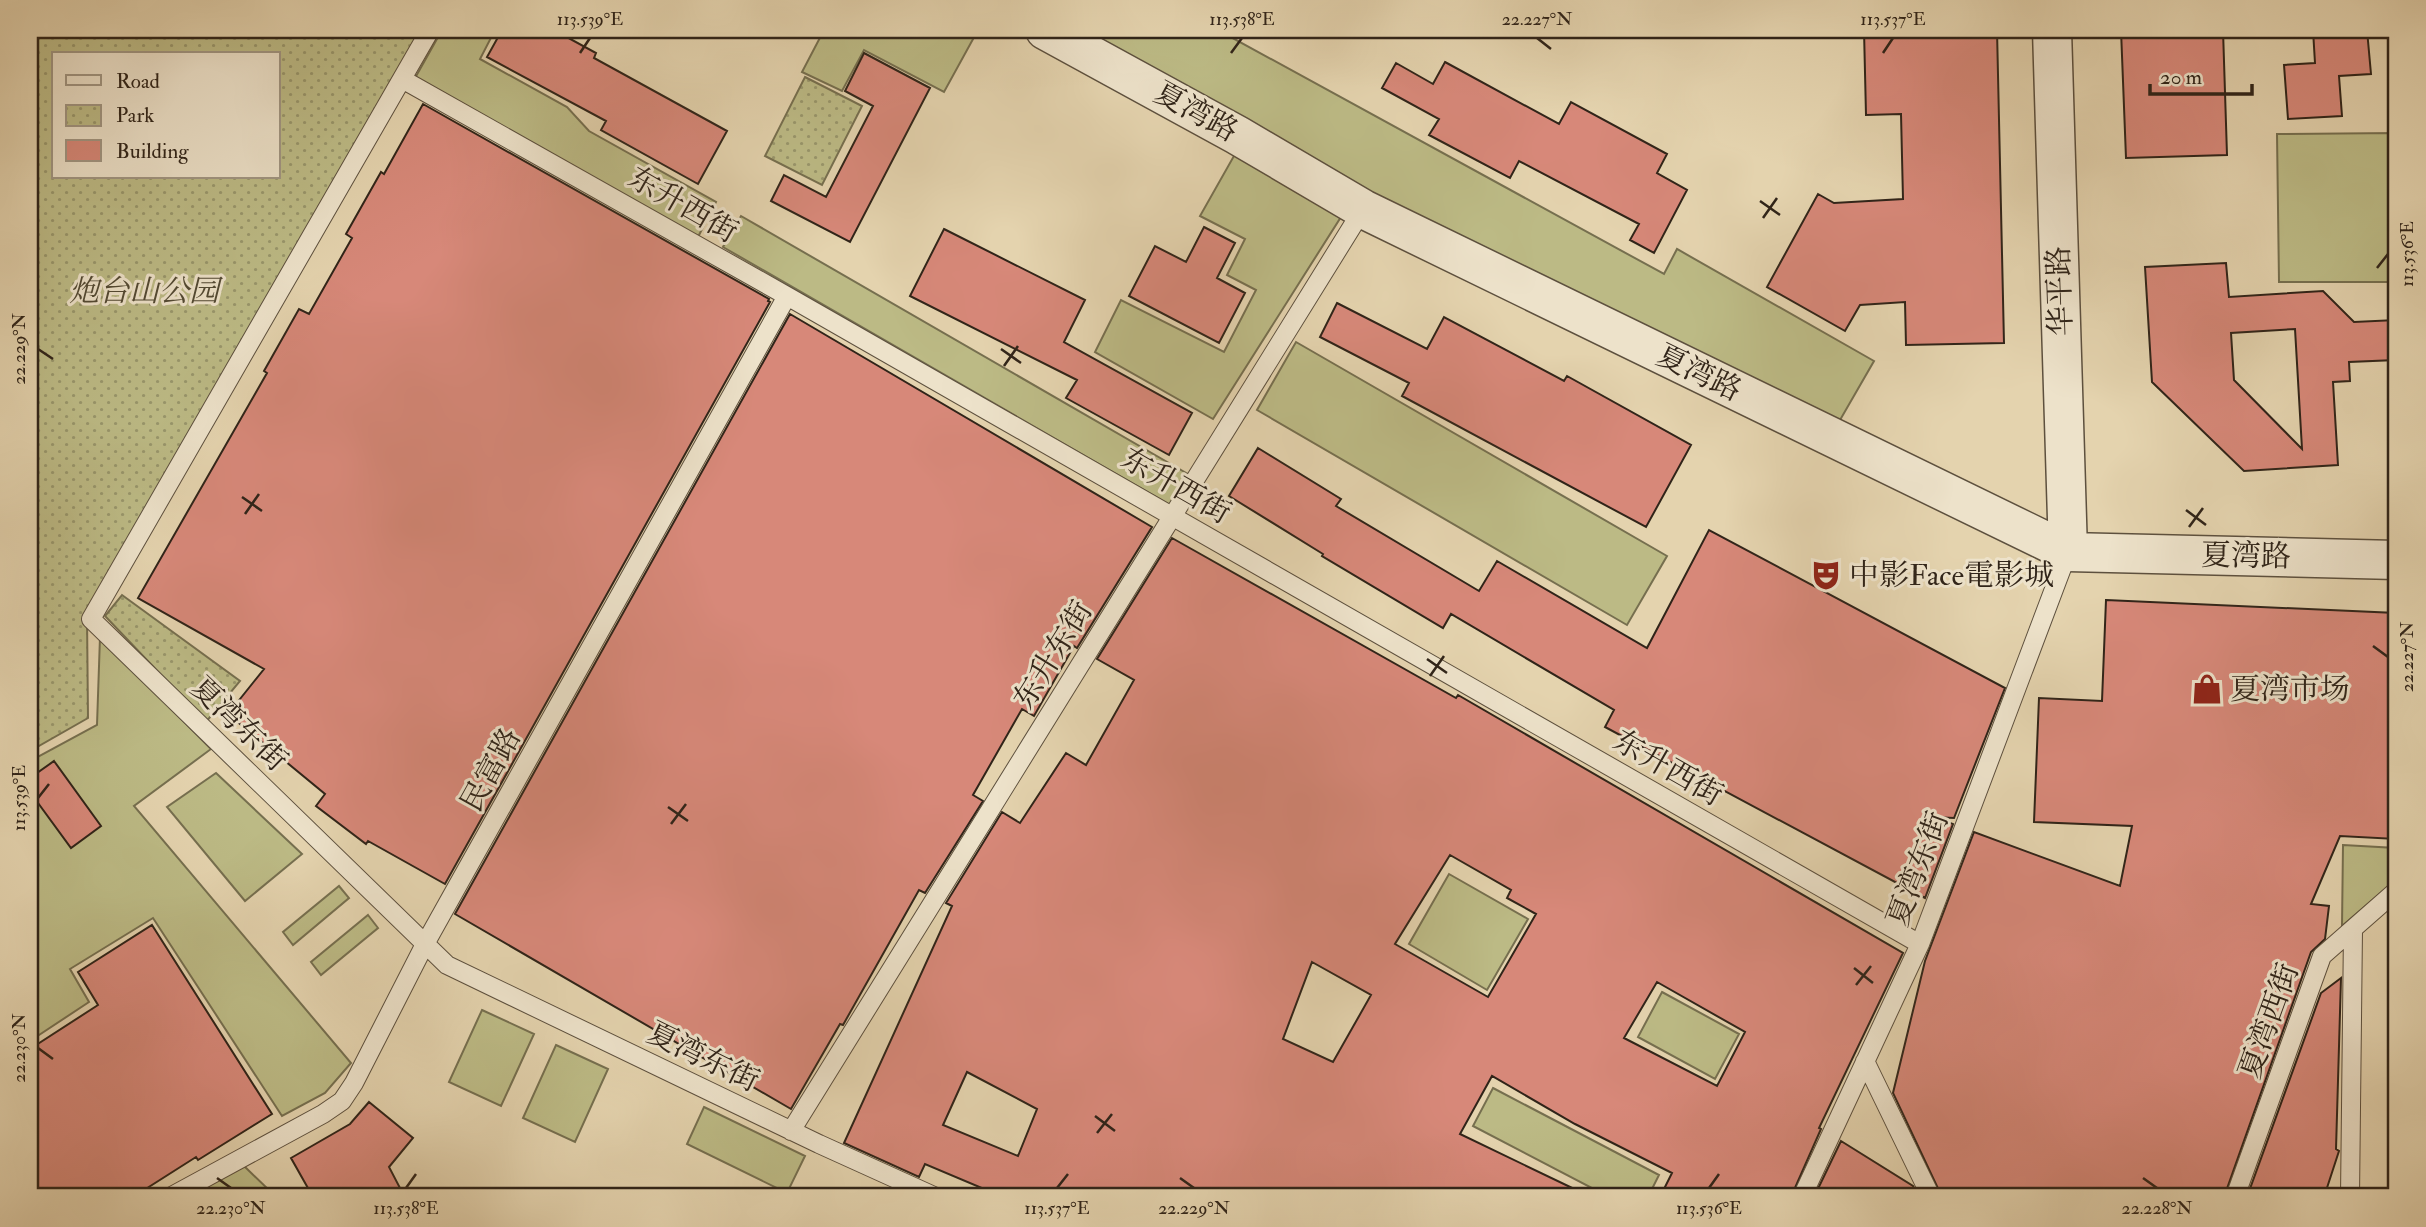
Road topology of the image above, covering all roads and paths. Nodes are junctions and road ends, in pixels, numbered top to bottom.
1 (430, 30) edge
2 (1045, 30) edge
3 (2052, 30) edge
4 (402, 79) junction
5 (1363, 209) junction
6 (787, 296) junction
7 (1172, 517) junction
8 (2068, 552) junction
9 (2396, 559) edge
10 (2396, 891) edge
11 (2353, 929) junction
12 (425, 944) junction
13 (1920, 944) junction
14 (1865, 1061) junction
15 (791, 1131) junction
16 (170, 1197) edge
17 (936, 1197) edge
18 (1802, 1197) edge
19 (1931, 1197) edge
20 (2235, 1197) edge
21 (2350, 1197) edge

1 - 4 lane, 夏湾东街
2 - 5 street, 夏湾路
3 - 8 street, 华平路
4 - 6 lane, 东升西街
4 - 12 lane, 夏湾东街
5 - 7 lane, 东升东街
5 - 8 street, 夏湾路
6 - 7 lane, 东升西街
6 - 12 lane, 民富路
7 - 13 lane, 东升西街
7 - 15 lane, 东升东街
8 - 9 street, 夏湾路
8 - 13 lane, 夏湾东街
10 - 11 lane, 夏湾西街
11 - 20 lane, 夏湾西街
11 - 21 lane
12 - 15 lane, 夏湾东街
12 - 16 lane, 民富路
13 - 14 lane, 夏湾东街
14 - 18 lane, 夏湾东街
14 - 19 lane
15 - 17 lane, 夏湾东街

